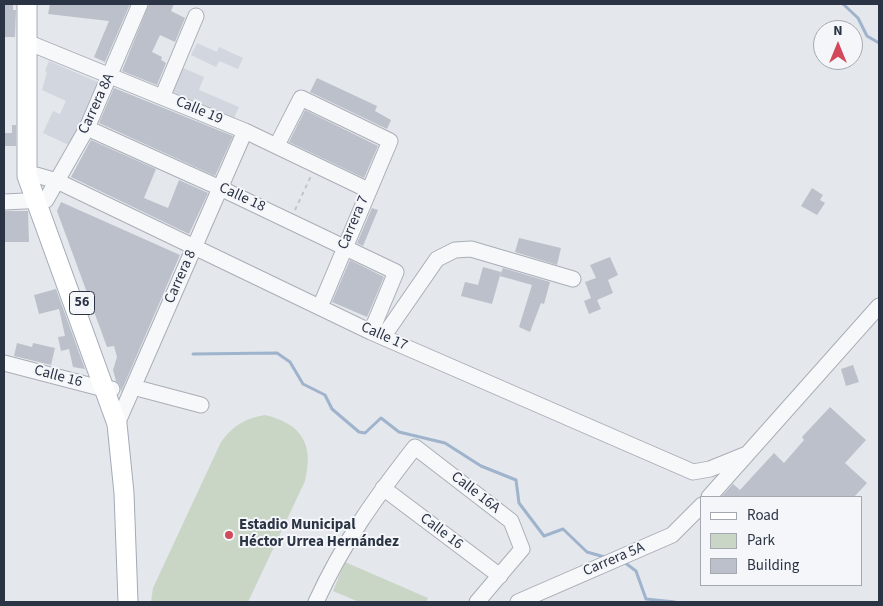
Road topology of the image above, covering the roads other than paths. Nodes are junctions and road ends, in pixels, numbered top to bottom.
1 (27, 4) edge
2 (34, 4) edge
3 (140, 4) edge
4 (196, 16) dead end
5 (31, 42) junction
6 (112, 75) junction
7 (163, 95) junction
8 (88, 128) junction
9 (245, 131) junction
10 (277, 145) junction
11 (32, 176) junction
12 (57, 181) junction
13 (220, 188) junction
14 (368, 190) junction
15 (42, 201) junction
16 (4, 202) edge
17 (194, 246) junction
18 (344, 247) junction
19 (573, 280) dead end
20 (879, 306) edge
21 (320, 307) junction
22 (377, 334) junction
23 (4, 363) edge
24 (133, 387) junction
25 (108, 389) junction
26 (202, 405) dead end
27 (119, 419) junction
28 (747, 454) junction
29 (383, 488) junction
30 (710, 496) edge
31 (700, 507) edge
32 (500, 576) junction
33 (128, 602) edge
34 (136, 602) edge
35 (316, 602) edge
36 (477, 602) edge
37 (518, 602) edge

1 - 5 main road, 56
2 - 5 main road, 56
3 - 6 street, Carrera 8A
4 - 7 street
5 - 6 street, Calle 19
5 - 11 main road, 56
6 - 7 street, Calle 19
6 - 8 street, Carrera 8A
7 - 9 street, Calle 19
8 - 12 street, Carrera 8A
8 - 13 street, Calle 18
9 - 10 street, Calle 19
9 - 13 street, Carrera 8
10 - 14 street, Calle 19
10 - 14 street, Carrera 7
11 - 12 street, Calle 17
11 - 15 main road, 56
12 - 15 street, Carrera 8A
12 - 17 street, Calle 17
13 - 17 street, Carrera 8
13 - 18 street, Calle 18
14 - 18 street, Carrera 7
15 - 16 street
15 - 25 main road, 56
17 - 21 street, Calle 17
17 - 24 street, Carrera 8
18 - 21 street, Carrera 7
18 - 22 street, Calle 18
19 - 22 street
20 - 28 street
21 - 22 street, Calle 17
22 - 28 street, Calle 17
23 - 25 street, Calle 16
24 - 26 street
24 - 27 street, Carrera 8
25 - 27 main road, 56
27 - 33 main road, 56
27 - 34 main road, 56
28 - 30 street
29 - 32 street, Calle 16
29 - 32 street, Calle 16A
29 - 35 street
31 - 37 street, Carrera 5A
32 - 36 street

